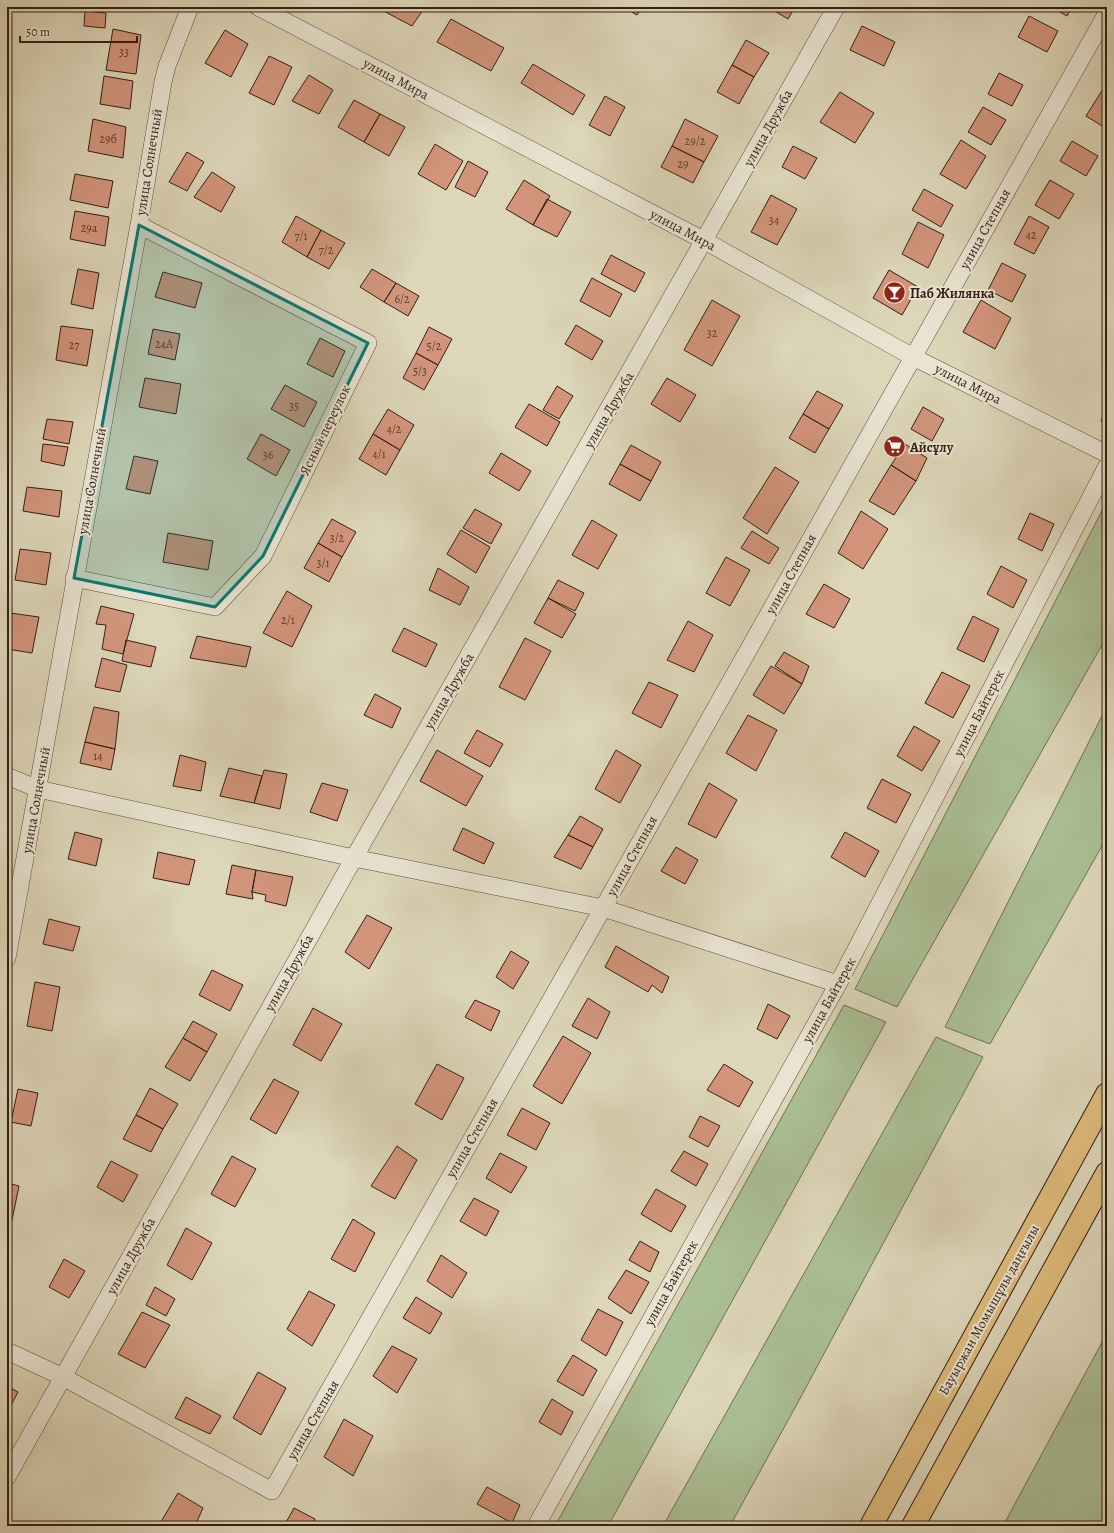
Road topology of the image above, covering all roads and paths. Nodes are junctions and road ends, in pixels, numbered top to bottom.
1 (190, 7) edge
2 (258, 7) edge
3 (836, 7) edge
4 (1107, 13) edge
5 (139, 225) junction
6 (705, 241) junction
7 (912, 357) junction
8 (1107, 454) edge
9 (1107, 466) edge
10 (74, 578) junction
11 (7, 776) edge
12 (38, 789) junction
13 (354, 858) junction
14 (603, 908) junction
15 (7, 958) edge
16 (838, 984) junction
17 (1107, 1094) edge
18 (1107, 1172) edge
19 (7, 1352) edge
20 (63, 1377) junction
21 (7, 1477) edge
22 (536, 1526) edge
23 (871, 1526) edge
24 (913, 1526) edge

1 - 5 street, улица Солнечный
2 - 6 street, улица Мира
3 - 6 street, улица Дружба
4 - 7 street, улица Степная
5 - 10 street, улица Солнечный
5 - 10 street, Ясный переулок
6 - 7 street, улица Мира
6 - 13 street, улица Дружба
7 - 8 street, улица Мира
7 - 14 street, улица Степная
9 - 16 street, улица Байтерек
10 - 12 street, улица Солнечный
11 - 12 street
12 - 13 street
12 - 15 street, улица Солнечный
13 - 14 street
13 - 20 street, улица Дружба
14 - 16 street
14 - 20 street, улица Степная
16 - 22 street, улица Байтерек
17 - 23 main road, Бауыржан Момышұлы даңғылы
18 - 24 main road
19 - 20 street
20 - 21 street, улица Дружба

